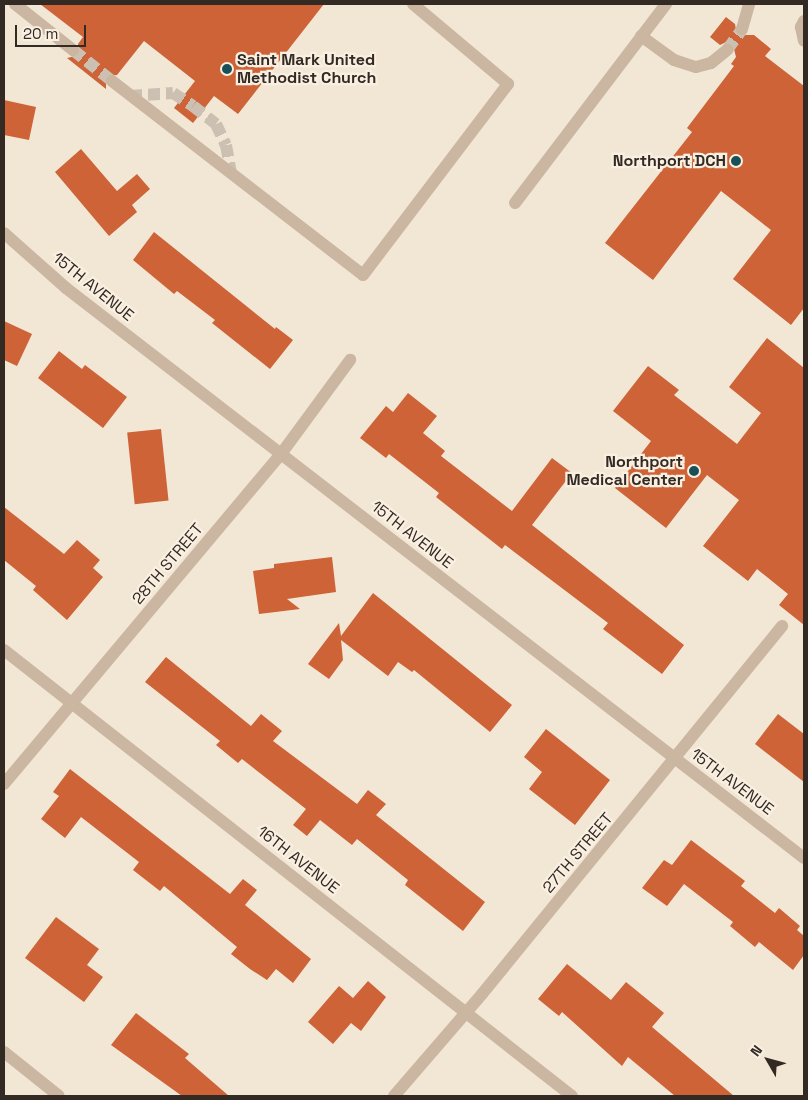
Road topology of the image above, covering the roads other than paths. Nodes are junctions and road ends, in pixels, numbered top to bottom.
1 (15, 4) edge
2 (412, 4) edge
3 (666, 4) edge
4 (749, 4) edge
5 (804, 22) edge
6 (742, 29) tunnel mouth
7 (642, 36) junction
8 (804, 41) edge
9 (73, 50) tunnel mouth
10 (726, 50) tunnel mouth
11 (112, 82) tunnel mouth
12 (515, 204) dead end
13 (4, 233) edge
14 (350, 360) dead end
15 (281, 454) junction
16 (782, 626) dead end
17 (4, 650) edge
18 (73, 704) junction
19 (676, 760) junction
20 (4, 784) edge
21 (804, 858) edge
22 (466, 1013) junction
23 (4, 1052) edge
24 (59, 1096) edge
25 (394, 1096) edge
26 (572, 1096) edge

1 - 9 street
2 - 11 street
3 - 7 street
4 - 6 street
5 - 8 street
7 - 10 street
7 - 12 street
13 - 15 street, 15TH AVENUE
14 - 15 street, 28TH STREET
15 - 18 street, 28TH STREET
15 - 19 street, 15TH AVENUE
16 - 19 street, 27TH STREET
17 - 18 street, 16TH AVENUE
18 - 20 street, 28TH STREET
18 - 22 street, 16TH AVENUE
19 - 21 street, 15TH AVENUE
19 - 22 street, 27TH STREET
22 - 25 street, 27TH STREET
22 - 26 street, 16TH AVENUE
23 - 24 street

